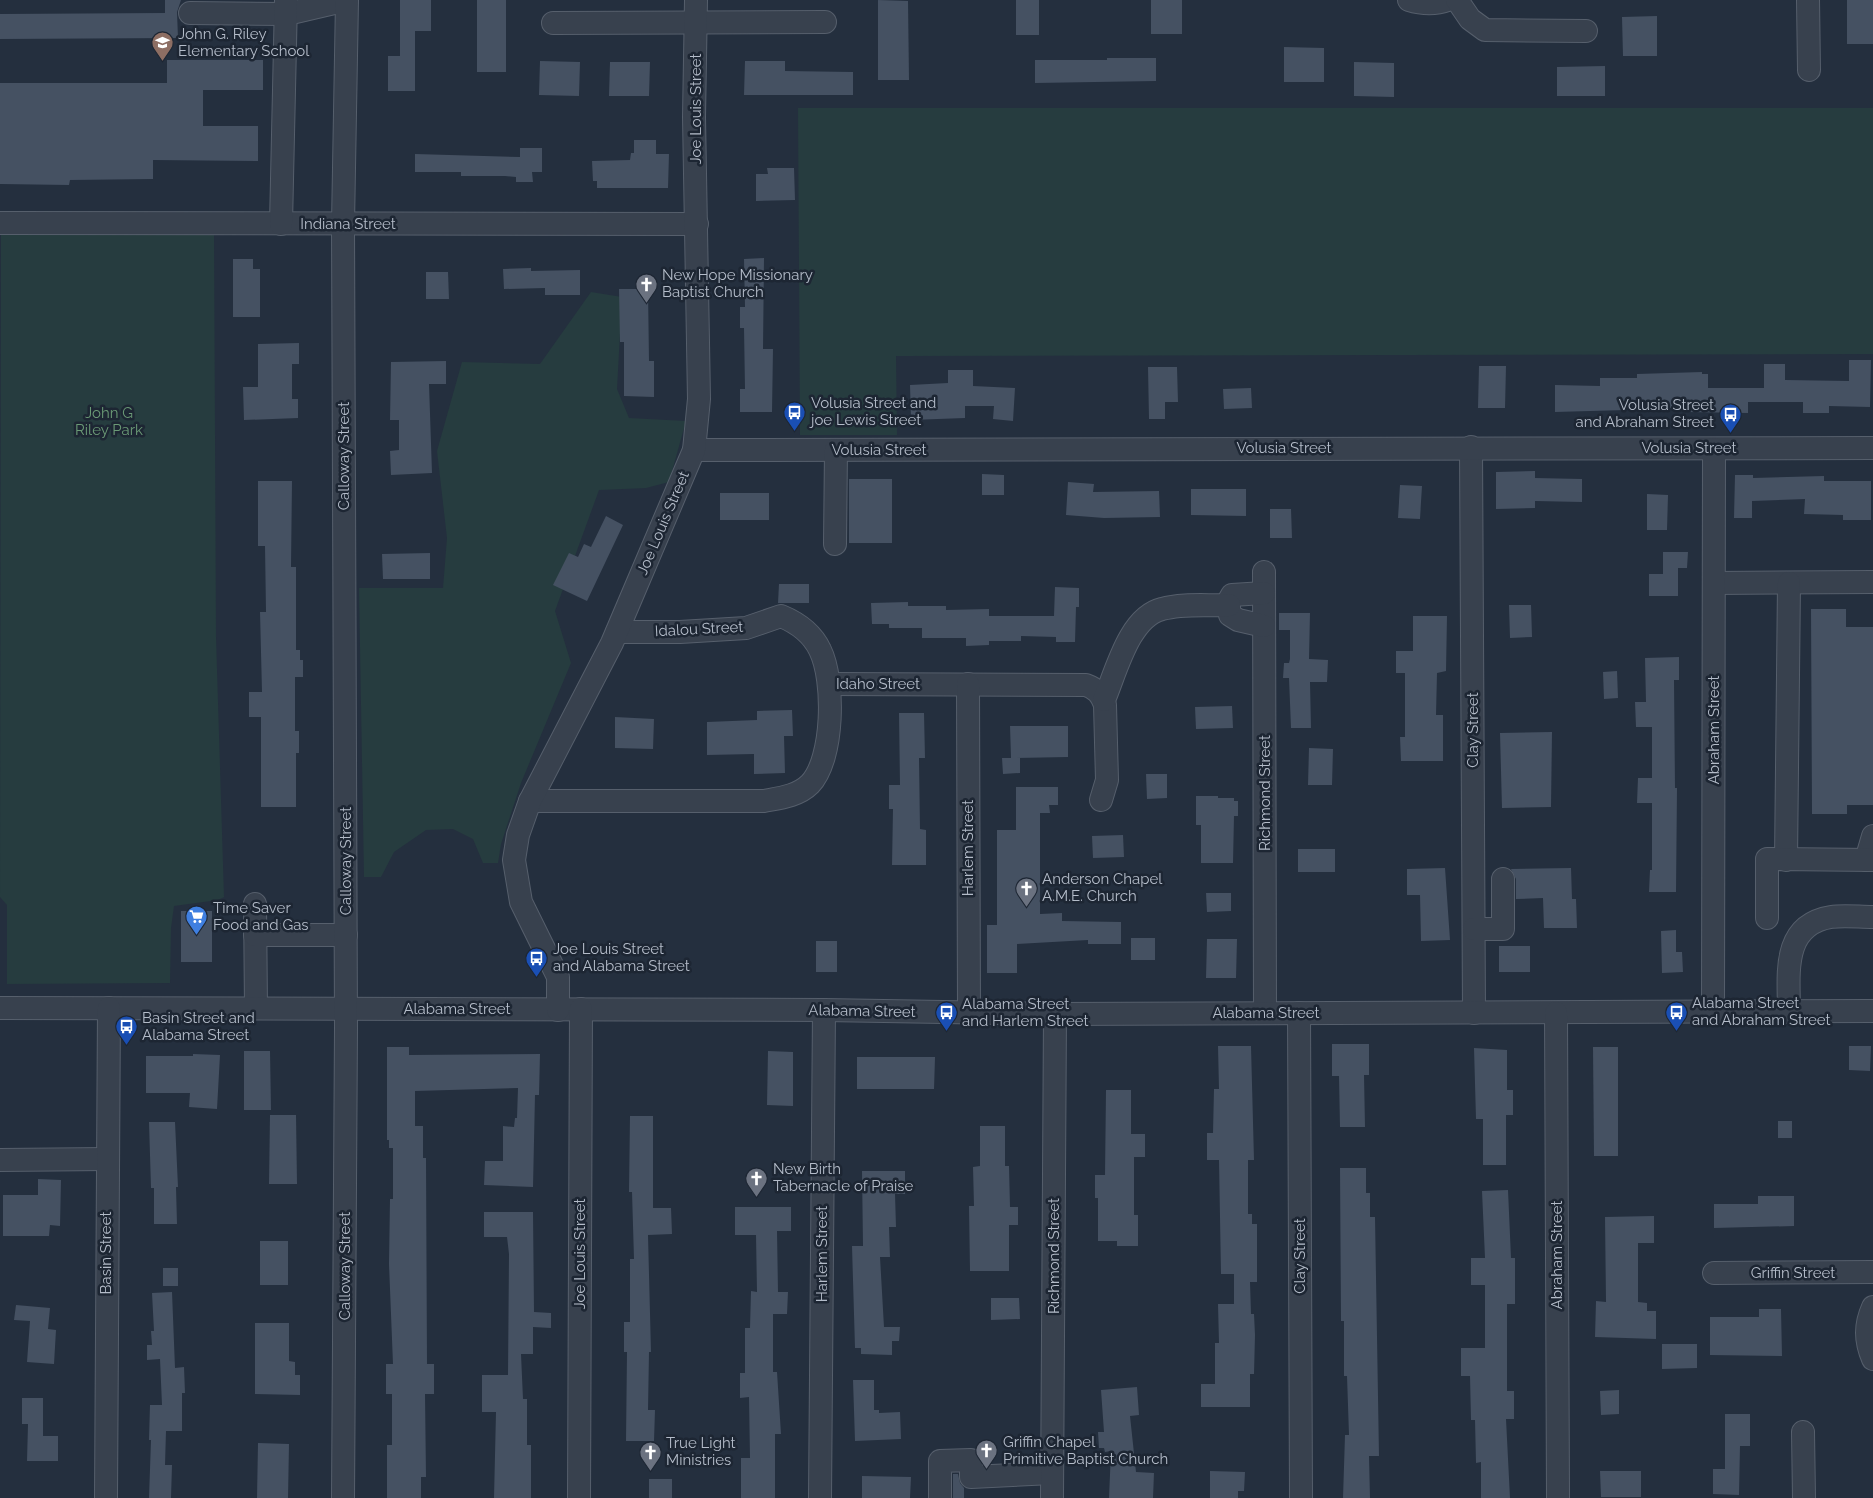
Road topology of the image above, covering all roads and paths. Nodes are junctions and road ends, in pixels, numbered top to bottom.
1 (347, 0) edge
2 (696, 0) edge
3 (1408, 0) edge
4 (1448, 0) edge
5 (1457, 0) edge
6 (1808, 0) edge
7 (286, 7) edge
8 (190, 14) dead end
9 (826, 22) dead end
10 (553, 23) dead end
11 (696, 23) junction
12 (1586, 31) dead end
13 (1809, 70) dead end
14 (0, 223) edge
15 (281, 224) junction
16 (343, 224) junction
17 (697, 224) junction
18 (1471, 447) junction
19 (1873, 448) edge
20 (1714, 449) junction
21 (694, 450) junction
22 (836, 450) junction
23 (835, 544) dead end
24 (1873, 582) edge
25 (1714, 583) junction
26 (1789, 583) junction
27 (1228, 605) junction
28 (1264, 626) junction
29 (617, 632) junction
30 (829, 684) junction
31 (968, 684) junction
32 (1103, 698) junction
33 (1101, 800) dead end
34 (530, 801) junction
35 (1873, 836) edge
36 (1786, 860) junction
37 (1869, 860) edge
38 (1503, 879) dead end
39 (255, 904) dead end
40 (1873, 917) edge
41 (1767, 918) dead end
42 (1474, 929) junction
43 (255, 935) junction
44 (346, 935) junction
45 (0, 1008) edge
46 (109, 1008) junction
47 (256, 1008) junction
48 (346, 1008) junction
49 (582, 1009) junction
50 (558, 1010) junction
51 (824, 1010) junction
52 (1873, 1011) edge
53 (968, 1012) junction
54 (1714, 1012) junction
55 (1789, 1012) junction
56 (1265, 1013) junction
57 (1298, 1013) junction
58 (1474, 1013) junction
59 (1556, 1013) junction
60 (1055, 1014) junction
61 (107, 1159) junction
62 (0, 1160) edge
63 (1873, 1272) edge
64 (1714, 1273) dead end
65 (1873, 1307) edge
66 (1873, 1359) edge
67 (1803, 1432) dead end
68 (1052, 1473) junction
69 (106, 1498) edge
70 (343, 1498) edge
71 (579, 1498) edge
72 (820, 1498) edge
73 (940, 1498) edge
74 (1052, 1498) edge
75 (1301, 1498) edge
76 (1558, 1498) edge
77 (1804, 1498) edge

1 - 7 street
1 - 16 street, Calloway Street
2 - 11 street, Joe Louis Street
3 - 4 street
5 - 12 street
6 - 13 street
7 - 8 street
7 - 15 street
9 - 11 street
10 - 11 street
11 - 17 street, Joe Louis Street
14 - 15 street, Indiana Street
15 - 16 street, Indiana Street
16 - 17 street, Indiana Street
16 - 44 street, Calloway Street
17 - 21 street, Joe Louis Street
18 - 20 street, Volusia Street
18 - 22 street, Volusia Street
18 - 42 street, Clay Street
19 - 20 street, Volusia Street
20 - 25 street, Abraham Street
21 - 22 street, Volusia Street
21 - 29 street, Joe Louis Street
22 - 23 street
24 - 26 street
25 - 26 street
25 - 54 street, Abraham Street
26 - 36 street
27 - 28 street
27 - 28 street, Richmond Street
27 - 32 street
28 - 56 street, Richmond Street
29 - 30 street, Idalou Street
29 - 34 street, Joe Louis Street
30 - 31 street, Idaho Street
30 - 34 street, Idaho Street
31 - 32 street, Idaho Street
31 - 53 street, Harlem Street
32 - 33 street
34 - 50 street, Joe Louis Street
35 - 37 street
36 - 37 street
36 - 41 street
38 - 42 street
39 - 43 street
40 - 55 street
42 - 58 street, Clay Street
43 - 44 street
43 - 47 street
44 - 48 street, Calloway Street
45 - 46 street, Alabama Street
46 - 47 street, Alabama Street
46 - 61 street, Basin Street
47 - 48 street, Alabama Street
48 - 50 street, Alabama Street
48 - 70 street, Calloway Street
49 - 50 street, Alabama Street
49 - 51 street, Alabama Street
49 - 71 street, Joe Louis Street
51 - 53 street, Alabama Street
51 - 72 street, Harlem Street
52 - 55 street, Alabama Street
53 - 60 street, Alabama Street
54 - 55 street, Alabama Street
54 - 59 street, Alabama Street
56 - 57 street, Alabama Street
56 - 60 street, Alabama Street
57 - 58 street, Alabama Street
57 - 75 street, Clay Street
58 - 59 street, Alabama Street
59 - 76 street, Abraham Street
60 - 68 street, Richmond Street
61 - 62 street
61 - 69 street, Basin Street
63 - 64 street, Griffin Street
65 - 66 street
67 - 77 street
68 - 73 street
68 - 74 street, Richmond Street

